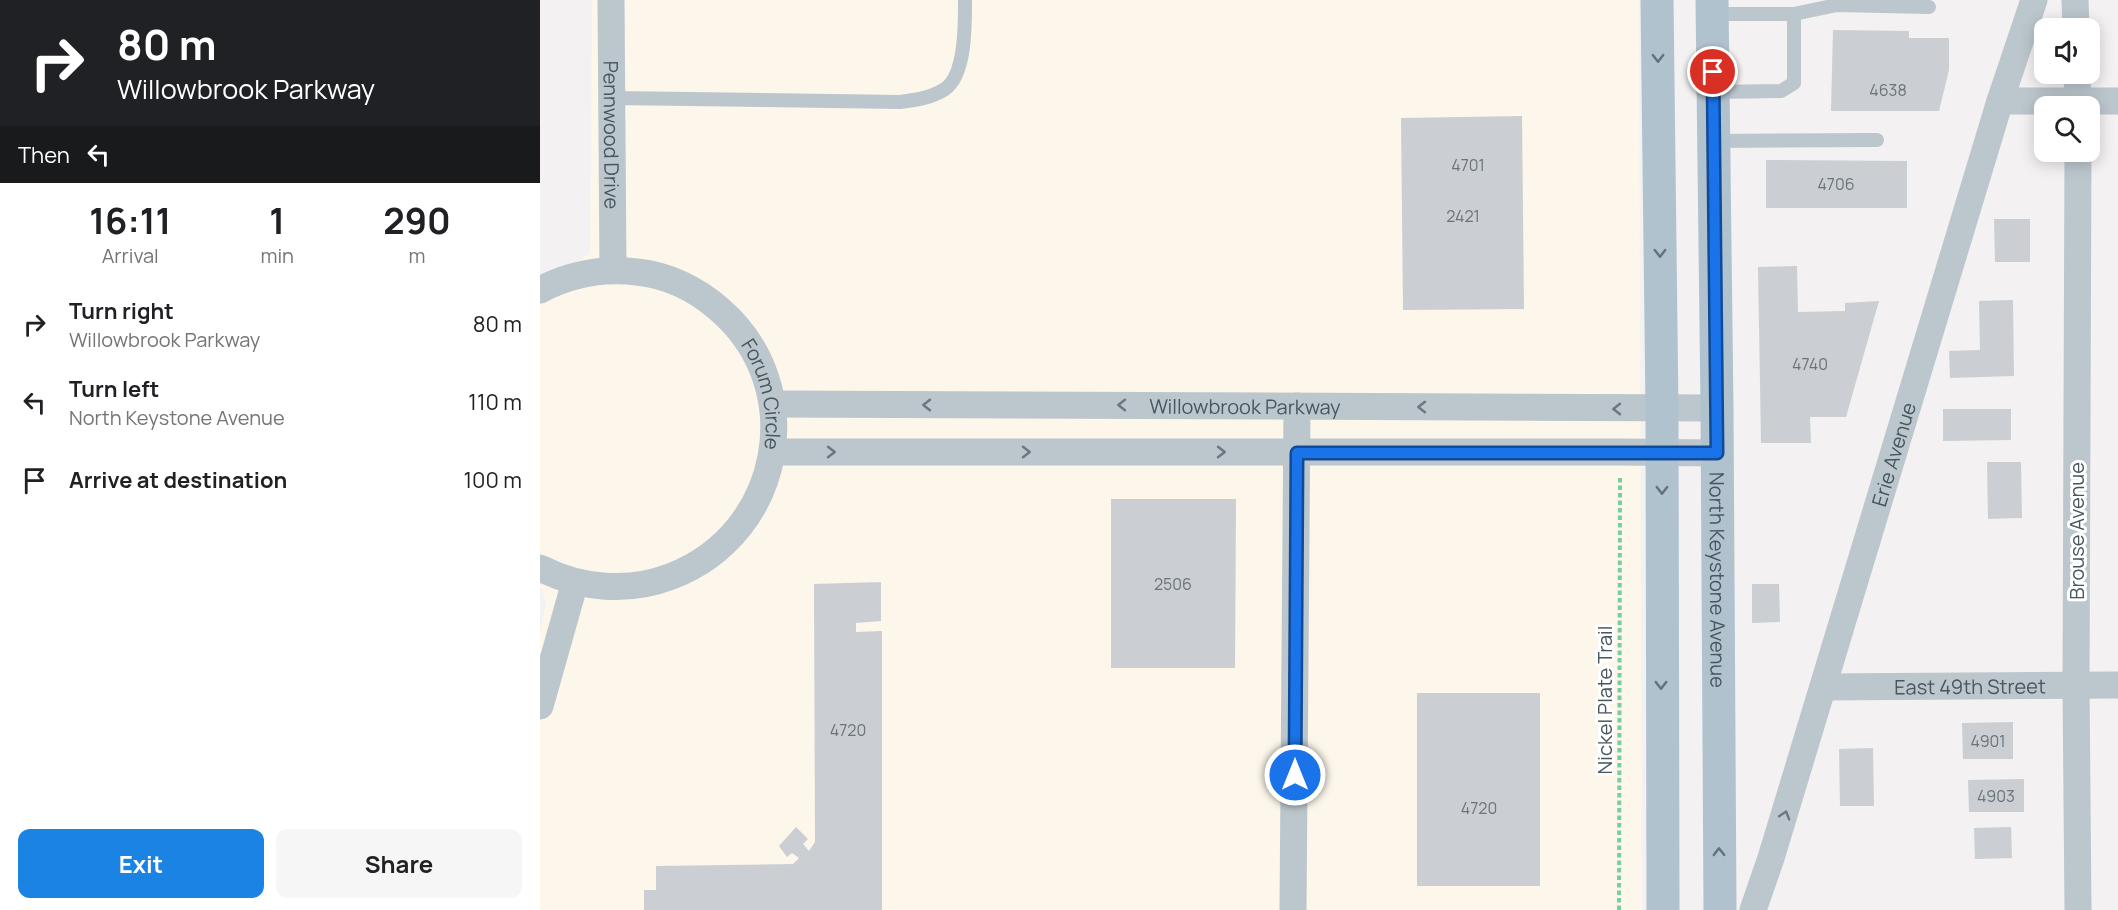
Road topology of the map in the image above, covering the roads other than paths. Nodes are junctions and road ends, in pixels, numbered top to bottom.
1 (611, 0) edge
2 (965, 0) edge
3 (1657, 0) edge
4 (2034, 0) edge
5 (2075, 0) edge
6 (1712, 7) edge
7 (1929, 7) dead end
8 (1794, 14) junction
9 (2076, 18) edge
10 (1713, 92) junction
11 (612, 98) junction
12 (2000, 101) junction
13 (2118, 101) edge
14 (2034, 102) edge
15 (2100, 102) edge
16 (1877, 140) dead end
17 (1714, 141) junction
18 (2078, 162) edge
19 (613, 270) junction
20 (540, 290) edge
21 (773, 404) junction
22 (1297, 406) junction
23 (1662, 408) junction
24 (1717, 408) junction
25 (773, 452) junction
26 (1297, 453) junction
27 (1662, 453) junction
28 (1717, 453) junction
29 (540, 568) edge
30 (575, 582) junction
31 (2076, 685) junction
32 (2118, 685) edge
33 (1823, 687) junction
34 (540, 706) edge
35 (1293, 910) edge
36 (1663, 910) edge
37 (1720, 910) edge
38 (1753, 910) edge
39 (2078, 910) edge

1 - 11 street, Pennwood Drive
2 - 11 lane
3 -> 23 main road
4 - 12 street, Erie Avenue
5 - 9 street
6 - 8 lane
6 - 10 main road, North Keystone Avenue
7 - 8 lane
8 - 10 lane
10 - 17 main road, North Keystone Avenue
11 - 19 street, Pennwood Drive
12 - 14 street
12 - 33 street, Erie Avenue
13 - 15 street
16 - 17 lane
17 - 24 main road, North Keystone Avenue
18 - 31 street, Brouse Avenue
19 - 20 street, Forum Circle
19 - 21 street, Forum Circle
22 -> 21 street, Willowbrook Parkway
21 - 25 street, Forum Circle
23 -> 22 street, Willowbrook Parkway
22 - 26 street
23 - 24 street, Willowbrook Parkway
23 - 27 main road
24 - 28 main road, North Keystone Avenue
25 -> 26 street
25 - 30 street, Forum Circle
26 - 27 street
26 - 35 street
27 - 28 street
27 -> 36 main road
37 -> 28 main road, North Keystone Avenue
29 - 30 street, Forum Circle
30 - 34 street
31 - 32 street, East 49th Street
31 - 33 street, East 49th Street
31 - 39 street, Brouse Avenue
38 -> 33 street, Erie Avenue

